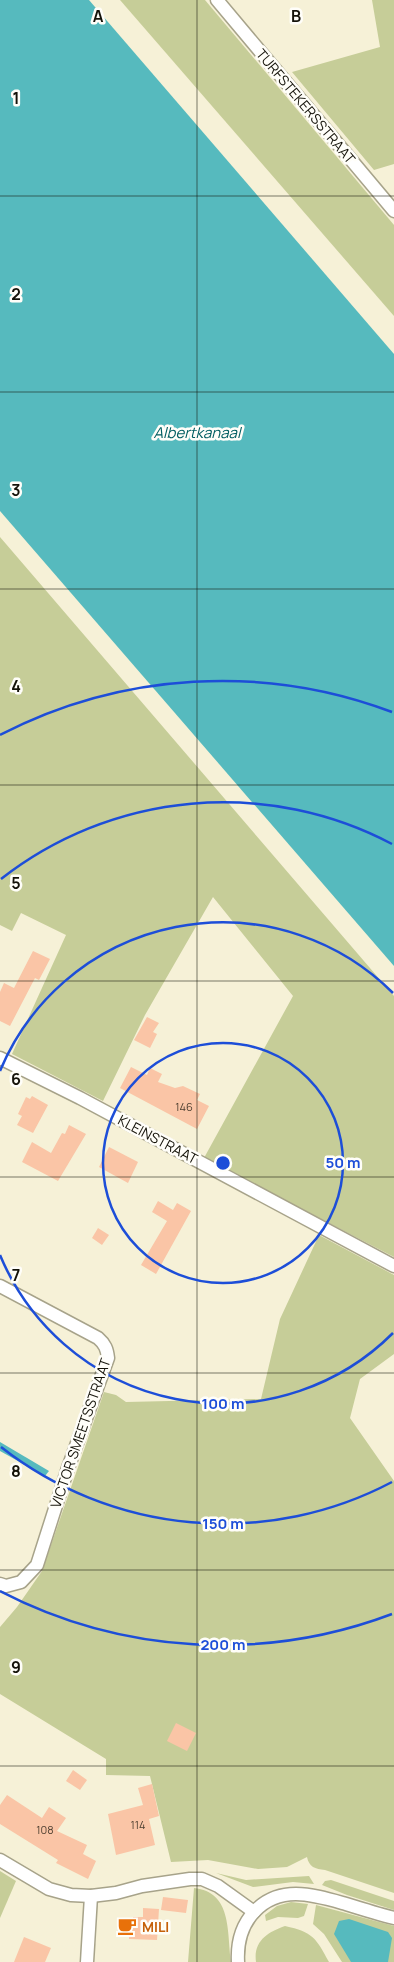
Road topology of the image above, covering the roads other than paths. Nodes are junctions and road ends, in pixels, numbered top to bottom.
1 (217, 0) edge
2 (394, 211) edge
3 (0, 1058) edge
4 (394, 1266) edge
5 (0, 1286) edge
6 (0, 1584) edge
7 (0, 1860) edge
8 (90, 1896) junction
9 (254, 1912) junction
10 (394, 1918) edge
11 (87, 1962) edge
12 (238, 1962) edge

1 - 2 street, TURFSTEKERSSTRAAT
3 - 4 street, KLEINSTRAAT
5 - 6 street, VICTOR SMEETSSTRAAT
7 - 8 street
8 - 9 street
8 - 11 street
9 - 10 street
9 - 12 street

